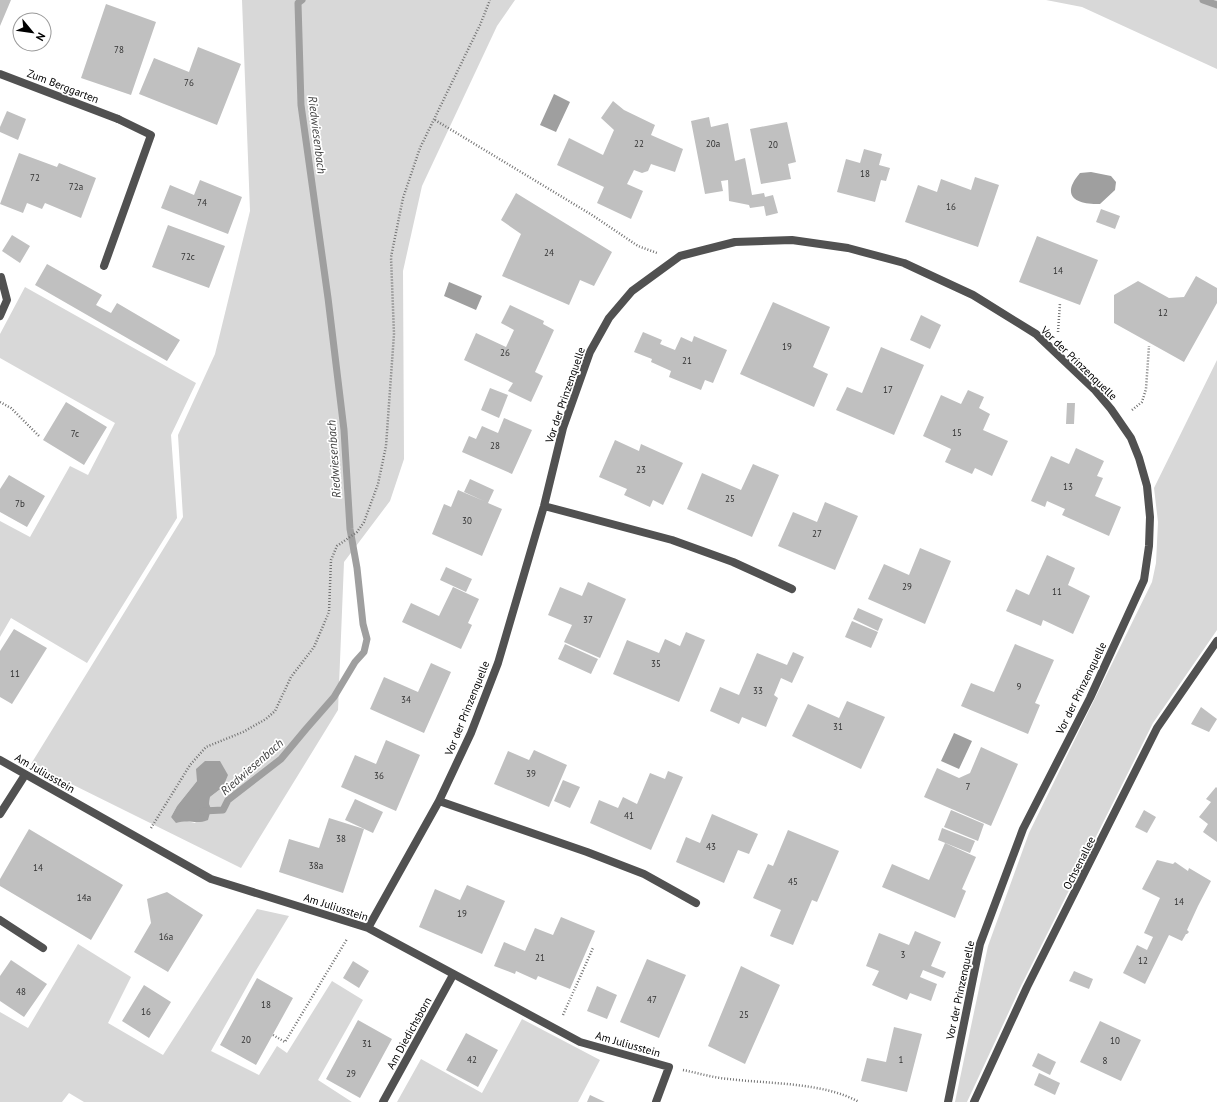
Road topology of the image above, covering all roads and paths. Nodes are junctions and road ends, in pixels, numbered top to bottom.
1 (490, 0) edge
2 (0, 74) edge
3 (434, 120) junction
4 (676, 259) junction
5 (104, 266) dead end
6 (1, 277) edge
7 (1060, 303) dead end
8 (0, 316) edge
9 (1149, 346) dead end
10 (1053, 350) junction
11 (0, 402) edge
12 (1119, 420) junction
13 (39, 436) dead end
14 (544, 506) junction
15 (792, 589) dead end
16 (1217, 641) edge
17 (0, 760) edge
18 (25, 775) junction
19 (439, 801) junction
20 (0, 814) edge
21 (144, 841) junction
22 (696, 903) dead end
23 (0, 920) edge
24 (355, 924) junction
25 (368, 928) junction
26 (43, 948) dead end
27 (593, 948) dead end
28 (453, 975) junction
29 (556, 1030) junction
30 (273, 1035) dead end
31 (669, 1067) junction
32 (383, 1102) edge
33 (656, 1102) edge
34 (859, 1102) edge
35 (948, 1102) edge
36 (974, 1102) edge

1 - 3 path
2 - 5 street, Zum Berggarten
3 - 4 path
3 - 21 path
4 - 10 street, Vor der Prinzenquelle
4 - 14 street, Vor der Prinzenquelle
6 - 8 street
7 - 10 path
9 - 12 path
10 - 12 street, Vor der Prinzenquelle
11 - 13 path
12 - 35 street, Vor der Prinzenquelle
14 - 15 street
14 - 19 street, Vor der Prinzenquelle
16 - 36 street, Ochsenallee
17 - 18 street, Am Juliusstein
18 - 20 street
18 - 21 street, Am Juliusstein
19 - 22 street
19 - 25 street, Vor der Prinzenquelle
21 - 24 street, Am Juliusstein
23 - 26 street
24 - 25 street, Am Juliusstein
24 - 30 path
25 - 28 street, Am Juliusstein
27 - 29 path
28 - 29 street, Am Juliusstein
28 - 32 street, Am Diedichsborn
29 - 31 street, Am Juliusstein
31 - 33 street
31 - 34 path

